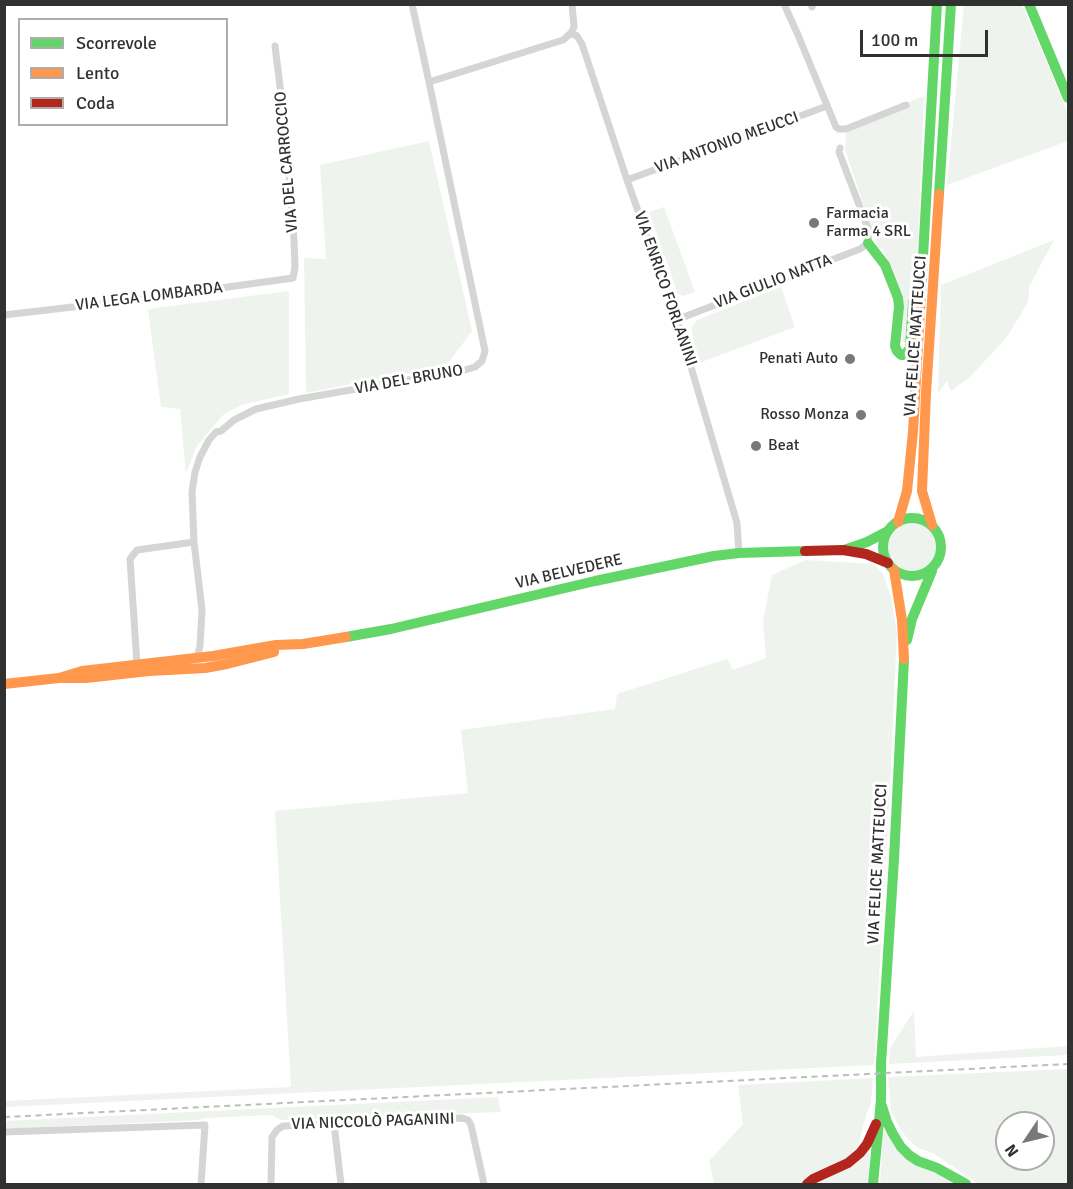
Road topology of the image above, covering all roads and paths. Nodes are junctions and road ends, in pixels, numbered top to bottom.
1 (572, 4) edge
2 (784, 4) edge
3 (937, 4) edge
4 (1029, 4) edge
5 (412, 5) edge
6 (952, 6) edge
7 (571, 33) junction
8 (275, 46) dead end
9 (429, 82) junction
10 (1068, 98) edge
11 (906, 105) dead end
12 (827, 106) junction
13 (840, 148) dead end
14 (627, 180) junction
15 (868, 243) junction
16 (294, 278) joint
17 (921, 289) junction
18 (4, 315) edge
19 (676, 320) junction
20 (898, 522) junction
21 (932, 525) junction
22 (888, 531) junction
23 (194, 542) junction
24 (843, 550) junction
25 (739, 553) junction
26 (891, 567) junction
27 (933, 569) junction
28 (303, 644) junction
29 (904, 652) junction
30 (197, 658) junction
31 (243, 660) junction
32 (137, 664) junction
33 (156, 671) junction
34 (115, 675) junction
35 (59, 678) junction
36 (4, 684) edge
37 (880, 1100) junction
38 (879, 1119) junction
39 (334, 1124) junction
40 (4, 1132) edge
41 (201, 1185) edge
42 (271, 1185) edge
43 (340, 1185) edge
44 (484, 1185) edge
45 (807, 1185) edge
46 (873, 1185) edge
47 (966, 1185) edge

1 - 7 street
2 - 12 street
3 - 17 main road, VIA FELICE MATTEUCCI
4 - 10 main road
5 - 9 street, VIA DEL BRUNO
6 - 21 main road, VIA FELICE MATTEUCCI
7 - 9 street
7 - 14 street, VIA ENRICO FORLANINI
8 - 16 street, VIA DEL CARROCCIO
9 - 23 street, VIA DEL BRUNO
11 - 12 street
12 - 14 street, VIA ANTONIO MEUCCI
13 - 15 street
14 - 19 street, VIA ENRICO FORLANINI
15 - 17 main road
15 - 19 street, VIA GIULIO NATTA
16 - 18 street, VIA LEGA LOMBARDA
17 - 20 main road, VIA FELICE MATTEUCCI
19 - 25 street, VIA ENRICO FORLANINI
20 - 21 main road
20 - 22 main road
21 - 27 main road, VIA FELICE MATTEUCCI
22 - 24 main road, VIA BELVEDERE
22 - 26 main road, VIA FELICE MATTEUCCI
23 - 30 street, VIA DEL BRUNO
23 - 32 street
24 - 25 main road, VIA BELVEDERE
24 - 26 main road, VIA BELVEDERE
25 - 28 main road, VIA BELVEDERE
26 - 27 main road
26 - 29 main road, VIA FELICE MATTEUCCI
27 - 29 main road, VIA FELICE MATTEUCCI
28 - 30 main road, VIA BELVEDERE
28 - 31 main road, VIA BELVEDERE
29 - 37 main road, VIA FELICE MATTEUCCI
30 - 31 main road
30 - 32 main road, VIA BELVEDERE
30 - 33 main road
31 - 33 main road, VIA BELVEDERE
32 - 34 main road, VIA BELVEDERE
32 - 35 main road, VIA BELVEDERE
33 - 34 main road, VIA BELVEDERE
34 - 35 main road, VIA BELVEDERE
35 - 36 main road, VIA BELVEDERE
37 - 38 main road, VIA FELICE MATTEUCCI
37 - 47 main road
38 - 45 main road
38 - 46 main road, VIA FELICE MATTEUCCI
39 - 42 street, VIA NICCOLÒ PAGANINI
39 - 43 street
39 - 44 street, VIA NICCOLÒ PAGANINI
40 - 41 street

